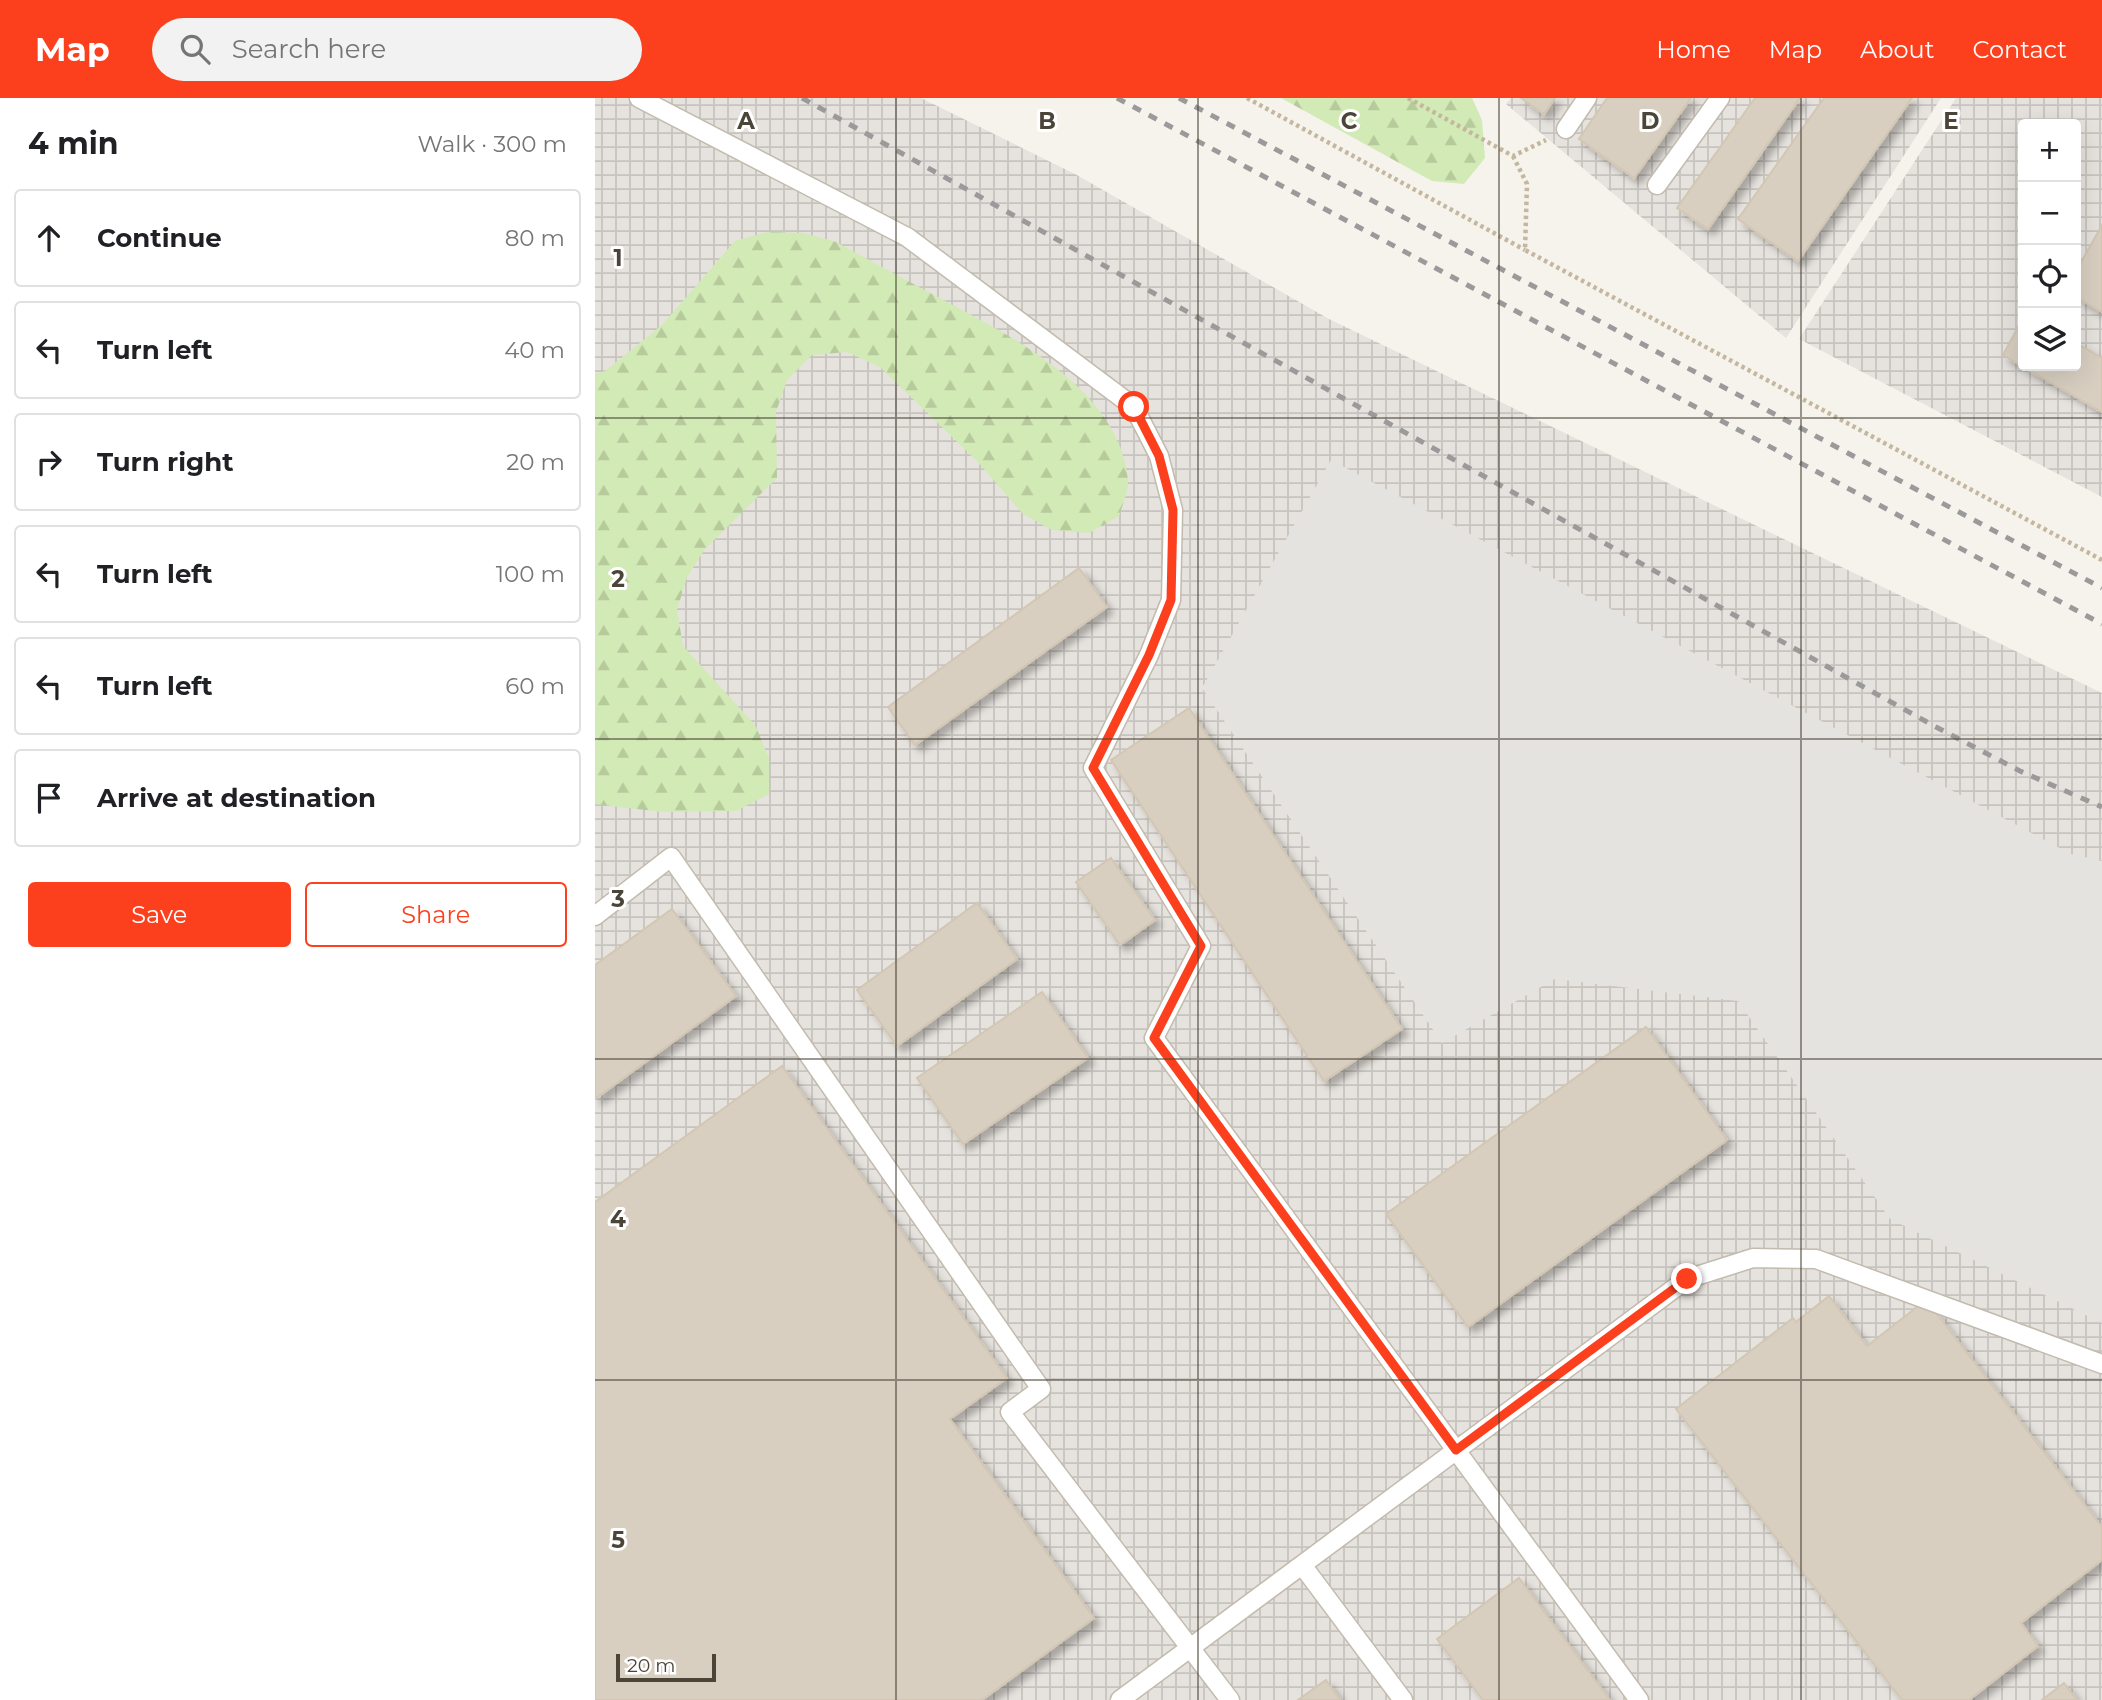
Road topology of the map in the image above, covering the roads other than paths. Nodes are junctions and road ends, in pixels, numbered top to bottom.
1 (639, 98) edge
2 (1587, 98) edge
3 (1720, 98) edge
4 (1566, 130) road end
5 (1657, 185) dead end
6 (595, 916) edge
7 (2102, 1364) edge
8 (1456, 1450) junction
9 (1303, 1564) junction
10 (1191, 1647) junction
11 (1120, 1700) edge
12 (1230, 1700) edge
13 (1403, 1700) edge
14 (1639, 1700) edge

1 - 8 lane
2 - 4 lane
3 - 5 lane
6 - 10 lane
7 - 8 lane
8 - 9 lane
8 - 14 lane
9 - 10 lane
9 - 13 lane
10 - 11 lane
10 - 12 lane

